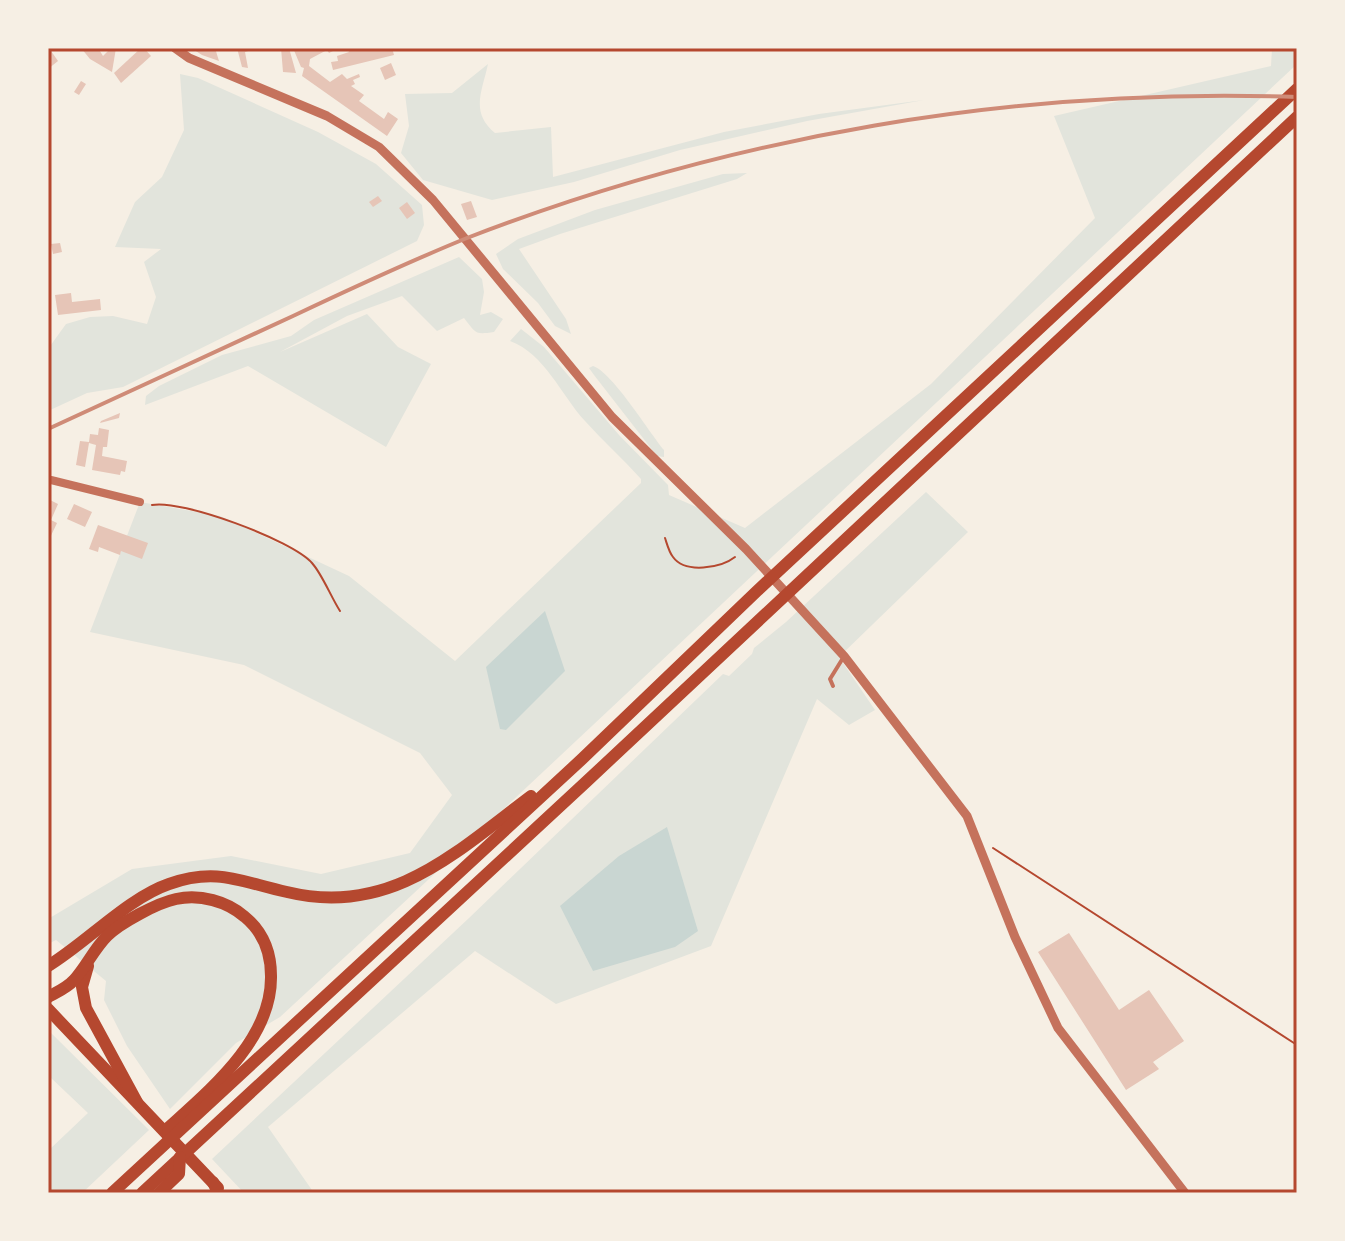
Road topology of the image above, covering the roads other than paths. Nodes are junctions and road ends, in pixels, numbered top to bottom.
1 (175, 48) edge
2 (1297, 89) edge
3 (1296, 117) edge
4 (48, 468) edge
5 (50, 480) edge
6 (140, 502) road end
7 (844, 656) junction
8 (833, 686) dead end
9 (582, 759) junction
10 (91, 956) junction
11 (48, 966) edge
12 (48, 997) edge
13 (48, 1009) edge
14 (137, 1102) junction
15 (195, 1110) junction
16 (159, 1188) edge
17 (218, 1189) edge
18 (112, 1193) edge
19 (142, 1193) edge
20 (1185, 1193) edge

1 - 7 street
2 - 9 main road
3 - 16 main road
4 - 5 street
5 - 6 street
7 - 8 lane
7 - 20 street
9 - 11 main road
9 - 15 main road
10 - 12 main road
10 - 14 main road
10 - 15 main road
13 - 14 main road
14 - 17 main road
15 - 18 main road
16 - 19 main road

